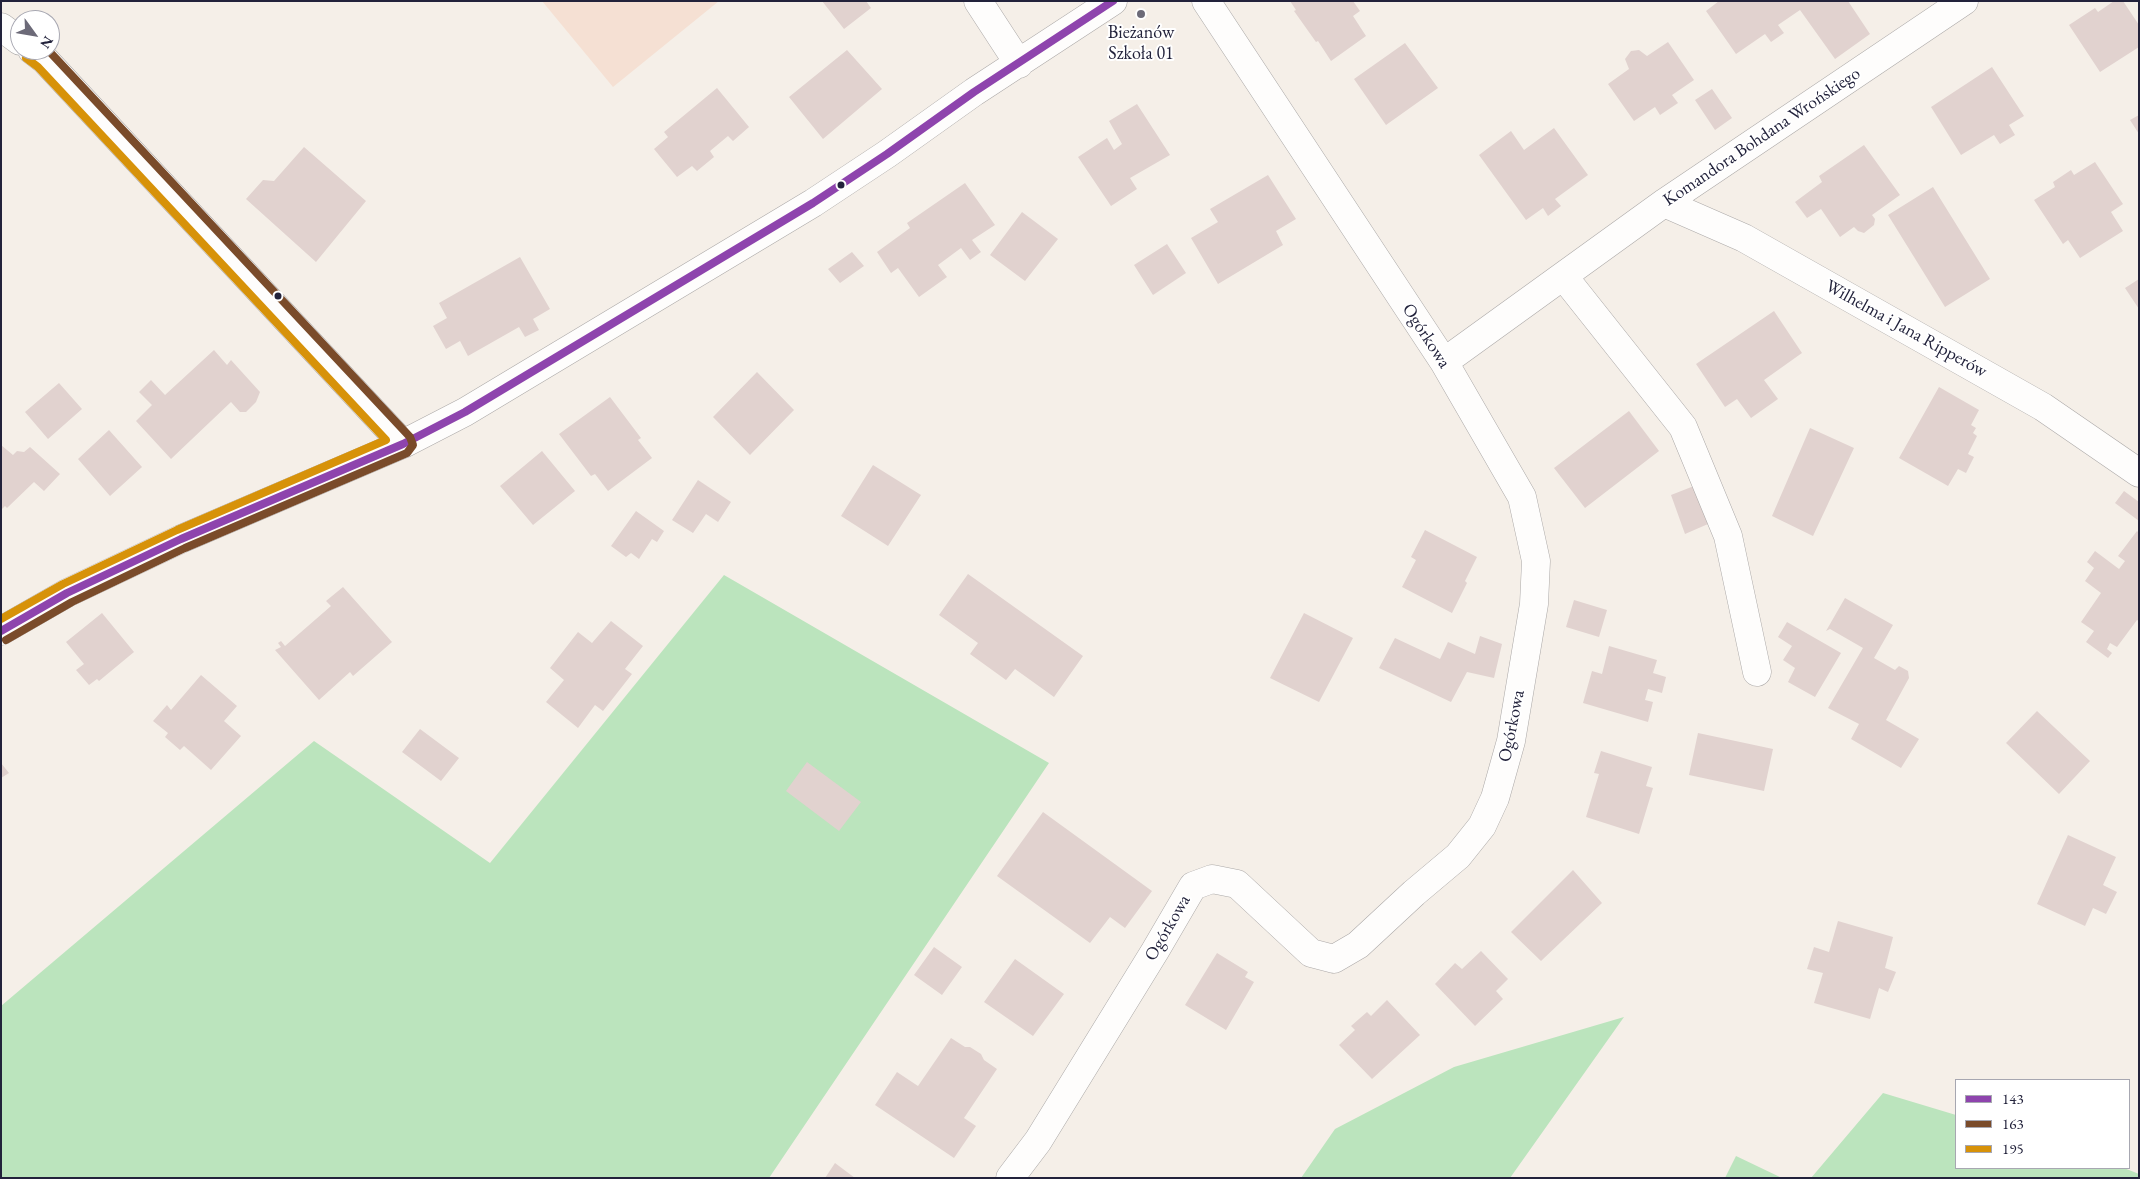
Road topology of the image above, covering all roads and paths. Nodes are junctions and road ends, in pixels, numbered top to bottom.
1 (978, 1) edge
2 (1113, 1) edge
3 (1206, 1) edge
4 (1964, 1) edge
5 (45, 60) edge
6 (1019, 64) junction
7 (1664, 204) junction
8 (1564, 277) junction
9 (1444, 362) junction
10 (402, 444) junction
11 (2139, 473) edge
12 (1, 631) edge
13 (1757, 672) dead end
14 (1010, 1178) edge

1 - 6 street
2 - 6 street
3 - 9 street, Ogórkowa
4 - 7 street, Komandora Bohdana Wrońskiego
5 - 10 street
6 - 10 street
7 - 8 street, Komandora Bohdana Wrońskiego
7 - 11 street, Wilhelma i Jana Ripperów
8 - 9 street, Komandora Bohdana Wrońskiego
8 - 13 street
9 - 14 street, Ogórkowa
10 - 12 street

